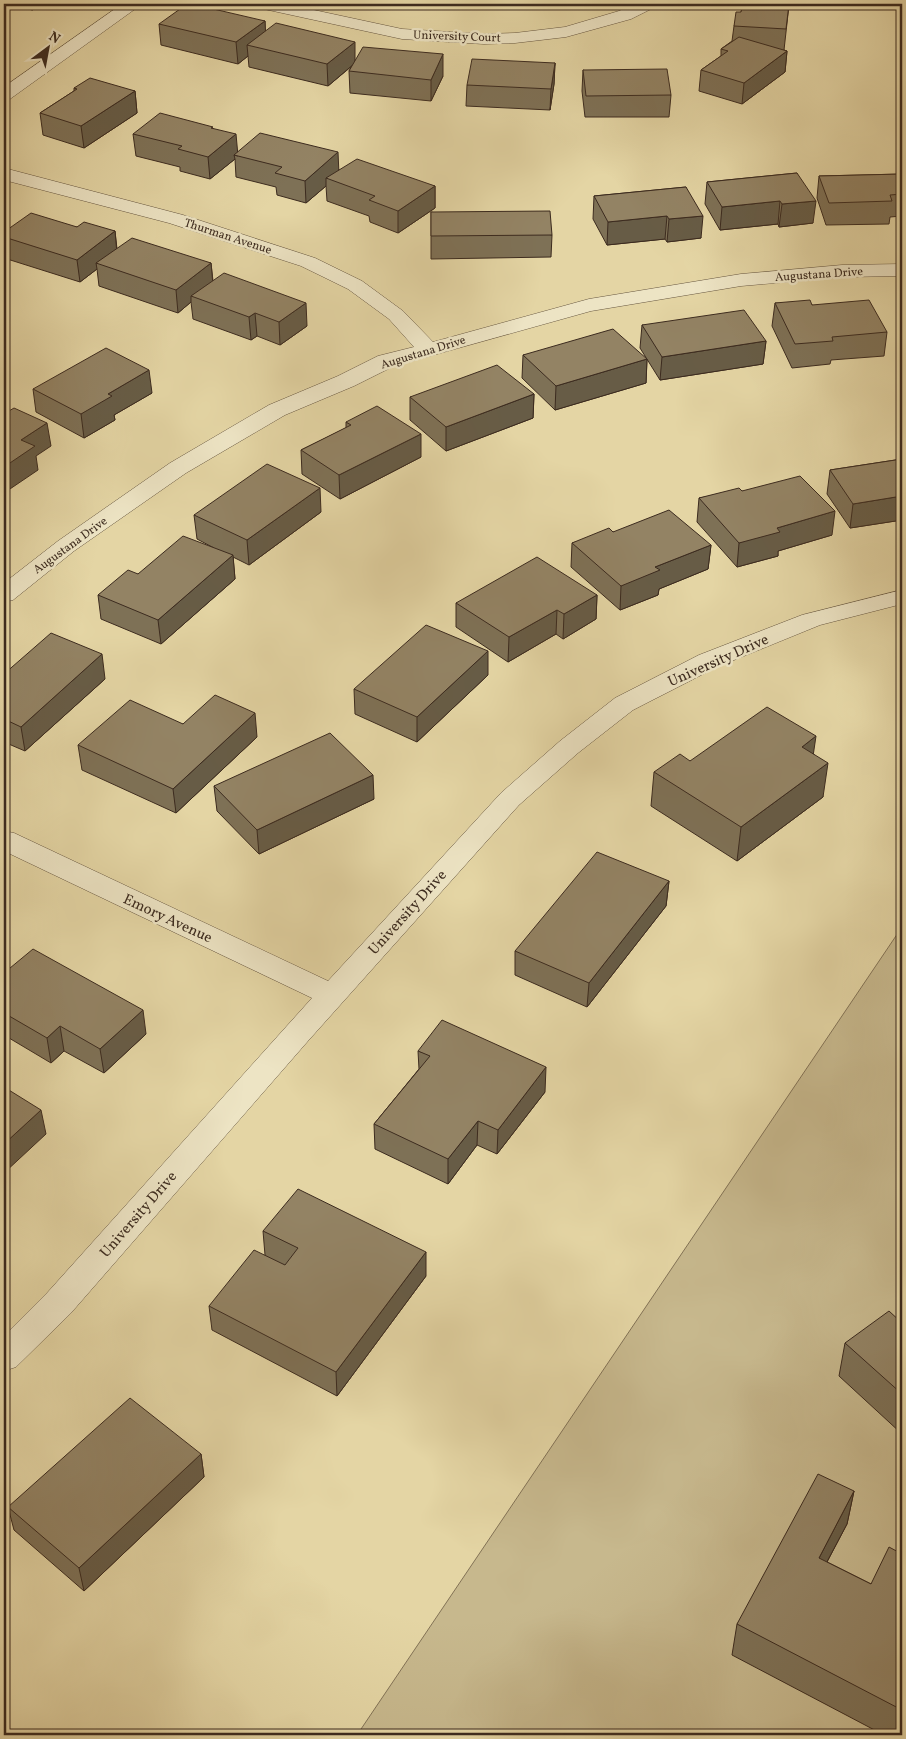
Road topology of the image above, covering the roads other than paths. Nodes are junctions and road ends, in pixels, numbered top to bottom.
1 (133, 4) edge
2 (264, 4) edge
3 (647, 4) edge
4 (4, 95) edge
5 (4, 174) edge
6 (902, 270) edge
7 (428, 349) junction
8 (4, 595) edge
9 (902, 597) edge
10 (4, 840) edge
11 (332, 995) junction
12 (4, 1357) edge

1 - 4 street
2 - 3 street, University Court
5 - 7 street, Thurman Avenue
6 - 7 street, Augustana Drive
7 - 8 street, Augustana Drive
9 - 11 street, University Drive
10 - 11 street, Emory Avenue
11 - 12 street, University Drive

